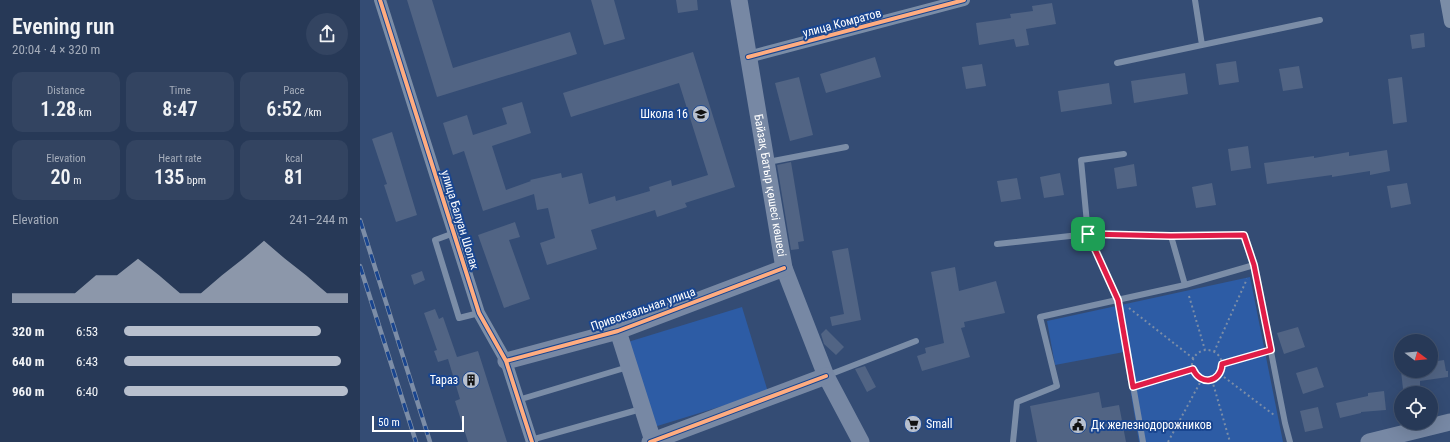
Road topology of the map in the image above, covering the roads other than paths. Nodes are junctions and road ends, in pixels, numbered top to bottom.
1 (380, 0) edge
2 (739, 0) edge
3 (964, 0) edge
4 (1195, 0) edge
5 (1446, 0) edge
6 (1320, 20) dead end
7 (1450, 22) edge
8 (1202, 45) junction
9 (748, 57) junction
10 (1117, 63) dead end
11 (846, 147) dead end
12 (1124, 154) dead end
13 (766, 162) junction
14 (454, 233) junction
15 (1088, 234) junction
16 (1171, 236) junction
17 (996, 244) dead end
18 (1254, 265) junction
19 (784, 268) junction
20 (1185, 285) junction
21 (1118, 300) junction
22 (479, 313) junction
23 (618, 332) junction
24 (916, 341) dead end
25 (506, 361) junction
26 (629, 367) junction
27 (826, 376) junction
28 (518, 400) junction
29 (643, 408) junction
30 (1450, 422) edge
31 (531, 441) edge
32 (652, 442) edge
33 (862, 442) edge
34 (1013, 442) edge
35 (1143, 442) edge
36 (1290, 442) edge
37 (1369, 442) edge

1 - 14 street, улица Балуан Шолак
2 - 9 street, Байзақ Батыр қөшесі көшесі
3 - 9 street, улица Комратов
4 - 8 lane
5 - 7 street
6 - 8 lane
8 - 10 lane
9 - 13 street, Байзақ Батыр қөшесі көшесі
11 - 13 lane
12 - 15 lane
13 - 19 street, Байзақ Батыр қөшесі көшесі
14 - 22 street, улица Балуан Шолак
14 - 22 lane
15 - 16 lane
15 - 17 lane
16 - 18 lane
16 - 20 lane
18 - 20 lane
18 - 36 lane
19 - 23 street, Привокзальная улица
19 - 27 street, Байзақ Батыр қөшесі көшесі
20 - 21 lane
21 - 34 lane
21 - 35 lane
22 - 25 street, улица Балуан Шолак
23 - 25 street, Привокзальная улица
23 - 26 street, Привокзальная улица
24 - 27 lane
25 - 28 street, улица Балуан Шолак
26 - 28 lane
26 - 29 street, Привокзальная улица
27 - 32 street, Привокзальная улица
27 - 33 street, Байзақ Батыр қөшесі көшесі
28 - 31 street, улица Балуан Шолак
29 - 31 lane
29 - 32 street, Привокзальная улица
30 - 37 street

